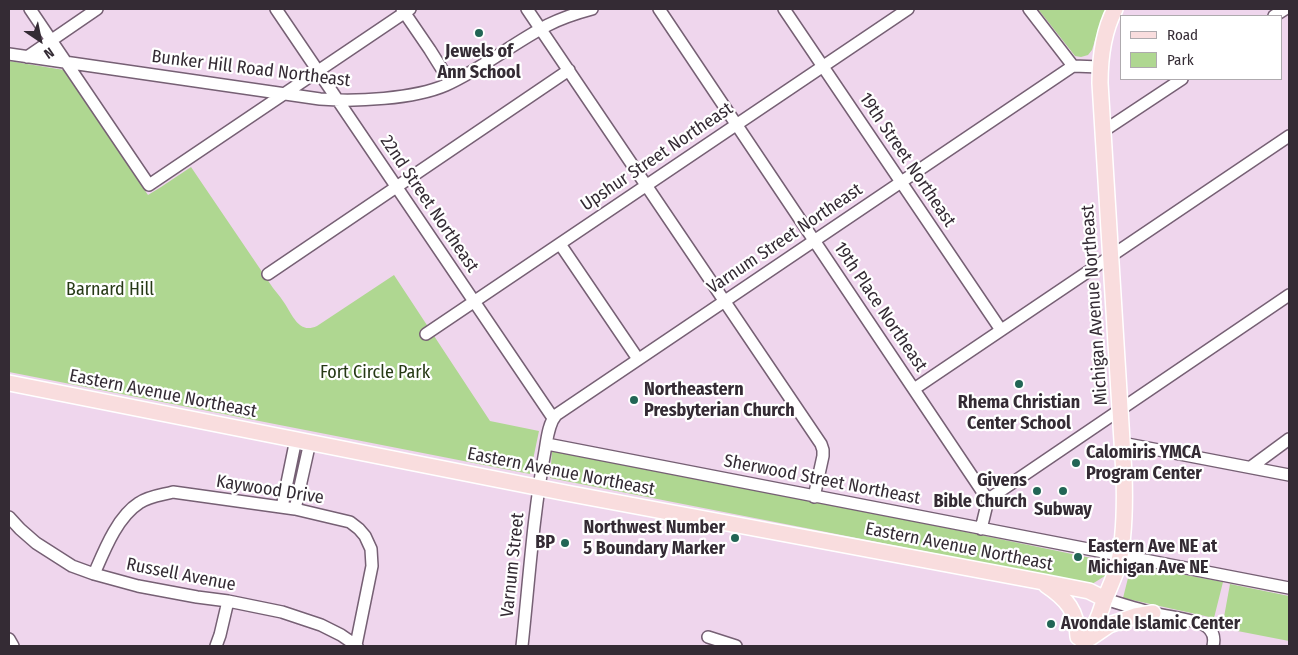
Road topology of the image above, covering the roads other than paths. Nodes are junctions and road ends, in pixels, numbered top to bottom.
1 (30, 9) edge
2 (97, 9) edge
3 (276, 9) edge
4 (527, 9) edge
5 (592, 9) edge
6 (659, 9) edge
7 (784, 9) edge
8 (908, 9) edge
9 (1029, 9) edge
10 (1115, 9) edge
11 (406, 10) edge
12 (541, 29) junction
13 (52, 40) junction
14 (9, 54) edge
15 (27, 57) junction
16 (66, 62) junction
17 (823, 66) junction
18 (1073, 66) junction
19 (1100, 67) junction
20 (569, 70) junction
21 (318, 71) junction
22 (1180, 80) edge
23 (450, 82) junction
24 (284, 94) junction
25 (338, 100) junction
26 (736, 124) junction
27 (1102, 132) junction
28 (1288, 140) edge
29 (901, 182) junction
30 (647, 185) junction
31 (396, 187) junction
32 (814, 240) junction
33 (560, 244) junction
34 (1111, 256) junction
35 (268, 274) dead end
36 (1289, 296) edge
37 (725, 301) junction
38 (474, 302) junction
39 (1001, 330) junction
40 (426, 334) dead end
41 (638, 359) junction
42 (9, 383) edge
43 (914, 389) junction
44 (1120, 410) junction
45 (553, 418) junction
46 (1289, 439) edge
47 (303, 441) junction
48 (1122, 443) junction
49 (547, 444) junction
50 (1251, 467) junction
51 (1289, 474) edge
52 (539, 487) junction
53 (814, 496) junction
54 (988, 500) junction
55 (282, 507) junction
56 (295, 509) junction
57 (9, 517) edge
58 (981, 528) junction
59 (1120, 555) junction
60 (94, 574) junction
61 (1043, 582) junction
62 (1289, 588) edge
63 (1105, 599) junction
64 (228, 601) junction
65 (1153, 613) junction
66 (708, 637) dead end
67 (9, 639) edge
68 (1080, 642) edge
69 (356, 645) edge
70 (13, 646) edge
71 (216, 646) edge
72 (522, 646) edge
73 (736, 646) edge
74 (1213, 646) edge

1 - 13 street
2 - 13 street
3 - 21 street, 22nd Street Northeast
4 - 12 street
5 - 12 street, Bunker Hill Road Northeast
6 - 26 street, 19th Place Northeast
7 - 17 street, 19th Street Northeast
8 - 17 street, Upshur Street Northeast
9 - 18 street
10 - 19 main road, Michigan Avenue Northeast
11 - 21 street
11 - 23 street
12 - 20 street
12 - 23 street, Bunker Hill Road Northeast
13 - 15 street
13 - 16 street
14 - 15 street, Bunker Hill Road Northeast
15 - 16 street, Bunker Hill Road Northeast
16 - 24 street, Bunker Hill Road Northeast
16 - 24 street
17 - 26 street, Upshur Street Northeast
17 - 29 street, 19th Street Northeast
18 - 19 street
18 - 29 street, Varnum Street Northeast
19 - 27 main road, Michigan Avenue Northeast
20 - 30 street
20 - 31 street
21 - 24 street
21 - 25 street, 22nd Street Northeast
22 - 27 street
23 - 25 street, Bunker Hill Road Northeast
24 - 25 street, Bunker Hill Road Northeast
25 - 31 street, 22nd Street Northeast
26 - 30 street, Upshur Street Northeast
26 - 32 street, 19th Place Northeast
27 - 34 main road, Michigan Avenue Northeast
28 - 34 street
29 - 32 street, Varnum Street Northeast
29 - 39 street, 19th Street Northeast
30 - 33 street, Upshur Street Northeast
30 - 37 street
31 - 35 street
31 - 38 street, 22nd Street Northeast
32 - 37 street, Varnum Street Northeast
32 - 43 street, 19th Place Northeast
33 - 38 street, Upshur Street Northeast
33 - 41 street
34 - 39 street
34 - 44 main road, Michigan Avenue Northeast
36 - 44 street
37 - 41 street, Varnum Street Northeast
37 - 53 street
38 - 40 street, Upshur Street Northeast
38 - 45 street, 22nd Street Northeast
39 - 43 street
41 - 45 street, Varnum Street Northeast
42 - 47 main road, Eastern Avenue Northeast
43 - 54 street, 19th Place Northeast
44 - 48 main road, Michigan Avenue Northeast
44 - 54 street
45 - 49 street
46 - 50 street
47 - 52 main road, Eastern Avenue Northeast
47 - 55 street
47 - 56 street
48 - 50 street
48 - 59 main road, Michigan Avenue Northeast
49 - 52 street
49 - 53 street, Sherwood Street Northeast
50 - 51 street
52 - 61 main road, Eastern Avenue Northeast
52 - 72 street, Varnum Street
53 - 58 street, Sherwood Street Northeast
54 - 58 street
55 - 56 street, Kaywood Drive
55 - 60 street, Kaywood Drive
56 - 69 street, Kaywood Drive
57 - 60 street, Russell Avenue
58 - 59 street, Sherwood Street Northeast
59 - 62 street
59 - 63 main road, Michigan Avenue Northeast
60 - 64 street, Russell Avenue
61 - 63 main road, Eastern Avenue Northeast
61 - 68 main road
63 - 65 street
63 - 68 main road, Michigan Avenue Northeast
64 - 69 street, Russell Avenue
64 - 71 street
65 - 68 main road
65 - 74 street
66 - 73 street
67 - 70 street

